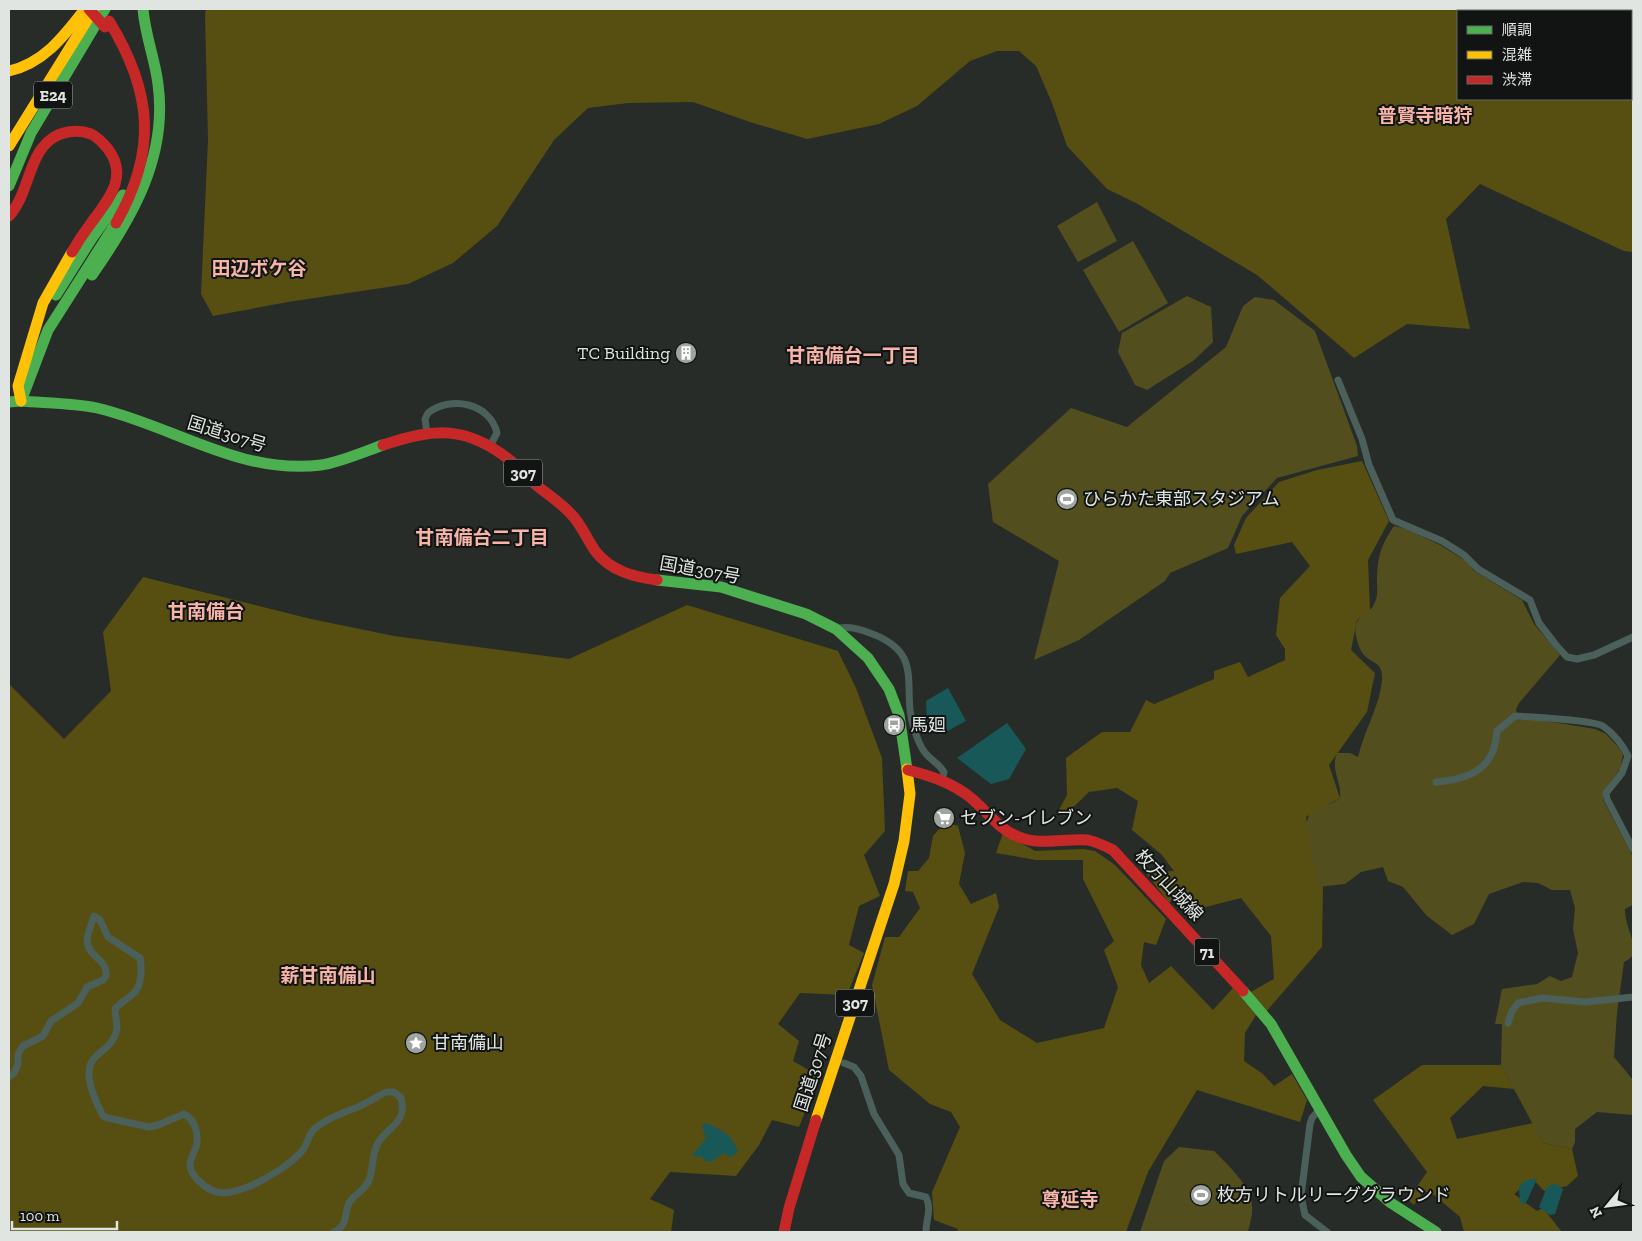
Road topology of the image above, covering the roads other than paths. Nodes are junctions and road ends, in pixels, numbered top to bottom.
1 (85, 9) edge
2 (89, 9) edge
3 (94, 9) edge
4 (99, 9) edge
5 (105, 9) edge
6 (143, 9) edge
7 (107, 24) junction
8 (9, 71) edge
9 (9, 146) edge
10 (9, 186) edge
11 (9, 216) edge
12 (48, 330) junction
13 (35, 332) junction
14 (1338, 380) dead end
15 (21, 401) junction
16 (9, 402) edge
17 (427, 433) junction
18 (490, 446) junction
19 (836, 629) junction
20 (1633, 637) edge
21 (908, 770) junction
22 (942, 780) junction
23 (1436, 782) dead end
24 (1633, 849) edge
25 (1633, 997) edge
26 (1508, 1023) dead end
27 (844, 1063) dead end
28 (9, 1077) edge
29 (1320, 1109) junction
30 (334, 1232) edge
31 (784, 1232) edge
32 (926, 1232) edge
33 (1327, 1232) edge
34 (1436, 1232) edge

1 - 8 main road
2 - 7 main road, bridge
3 - 9 main road, E24
4 - 7 main road
5 - 10 main road, E24
6 - 12 main road
7 - 12 main road
7 - 13 main road
11 - 13 main road
12 - 15 main road
13 - 15 main road
14 - 20 street
15 - 16 main road, 国道307号 / 307
15 - 17 main road, 国道307号 / 307
17 - 18 main road, 国道307号 / 307
17 - 18 street
18 - 19 main road, 国道307号 / 307
19 - 21 main road, 国道307号 / 307
19 - 22 street
21 - 22 main road, 枚方山城線 / 71
21 - 31 main road, 国道307号 / 307
22 - 29 main road, 枚方山城線 / 71
23 - 24 street
25 - 26 street
27 - 32 street
28 - 30 street
29 - 33 street
29 - 34 main road, 枚方山城線 / 71

